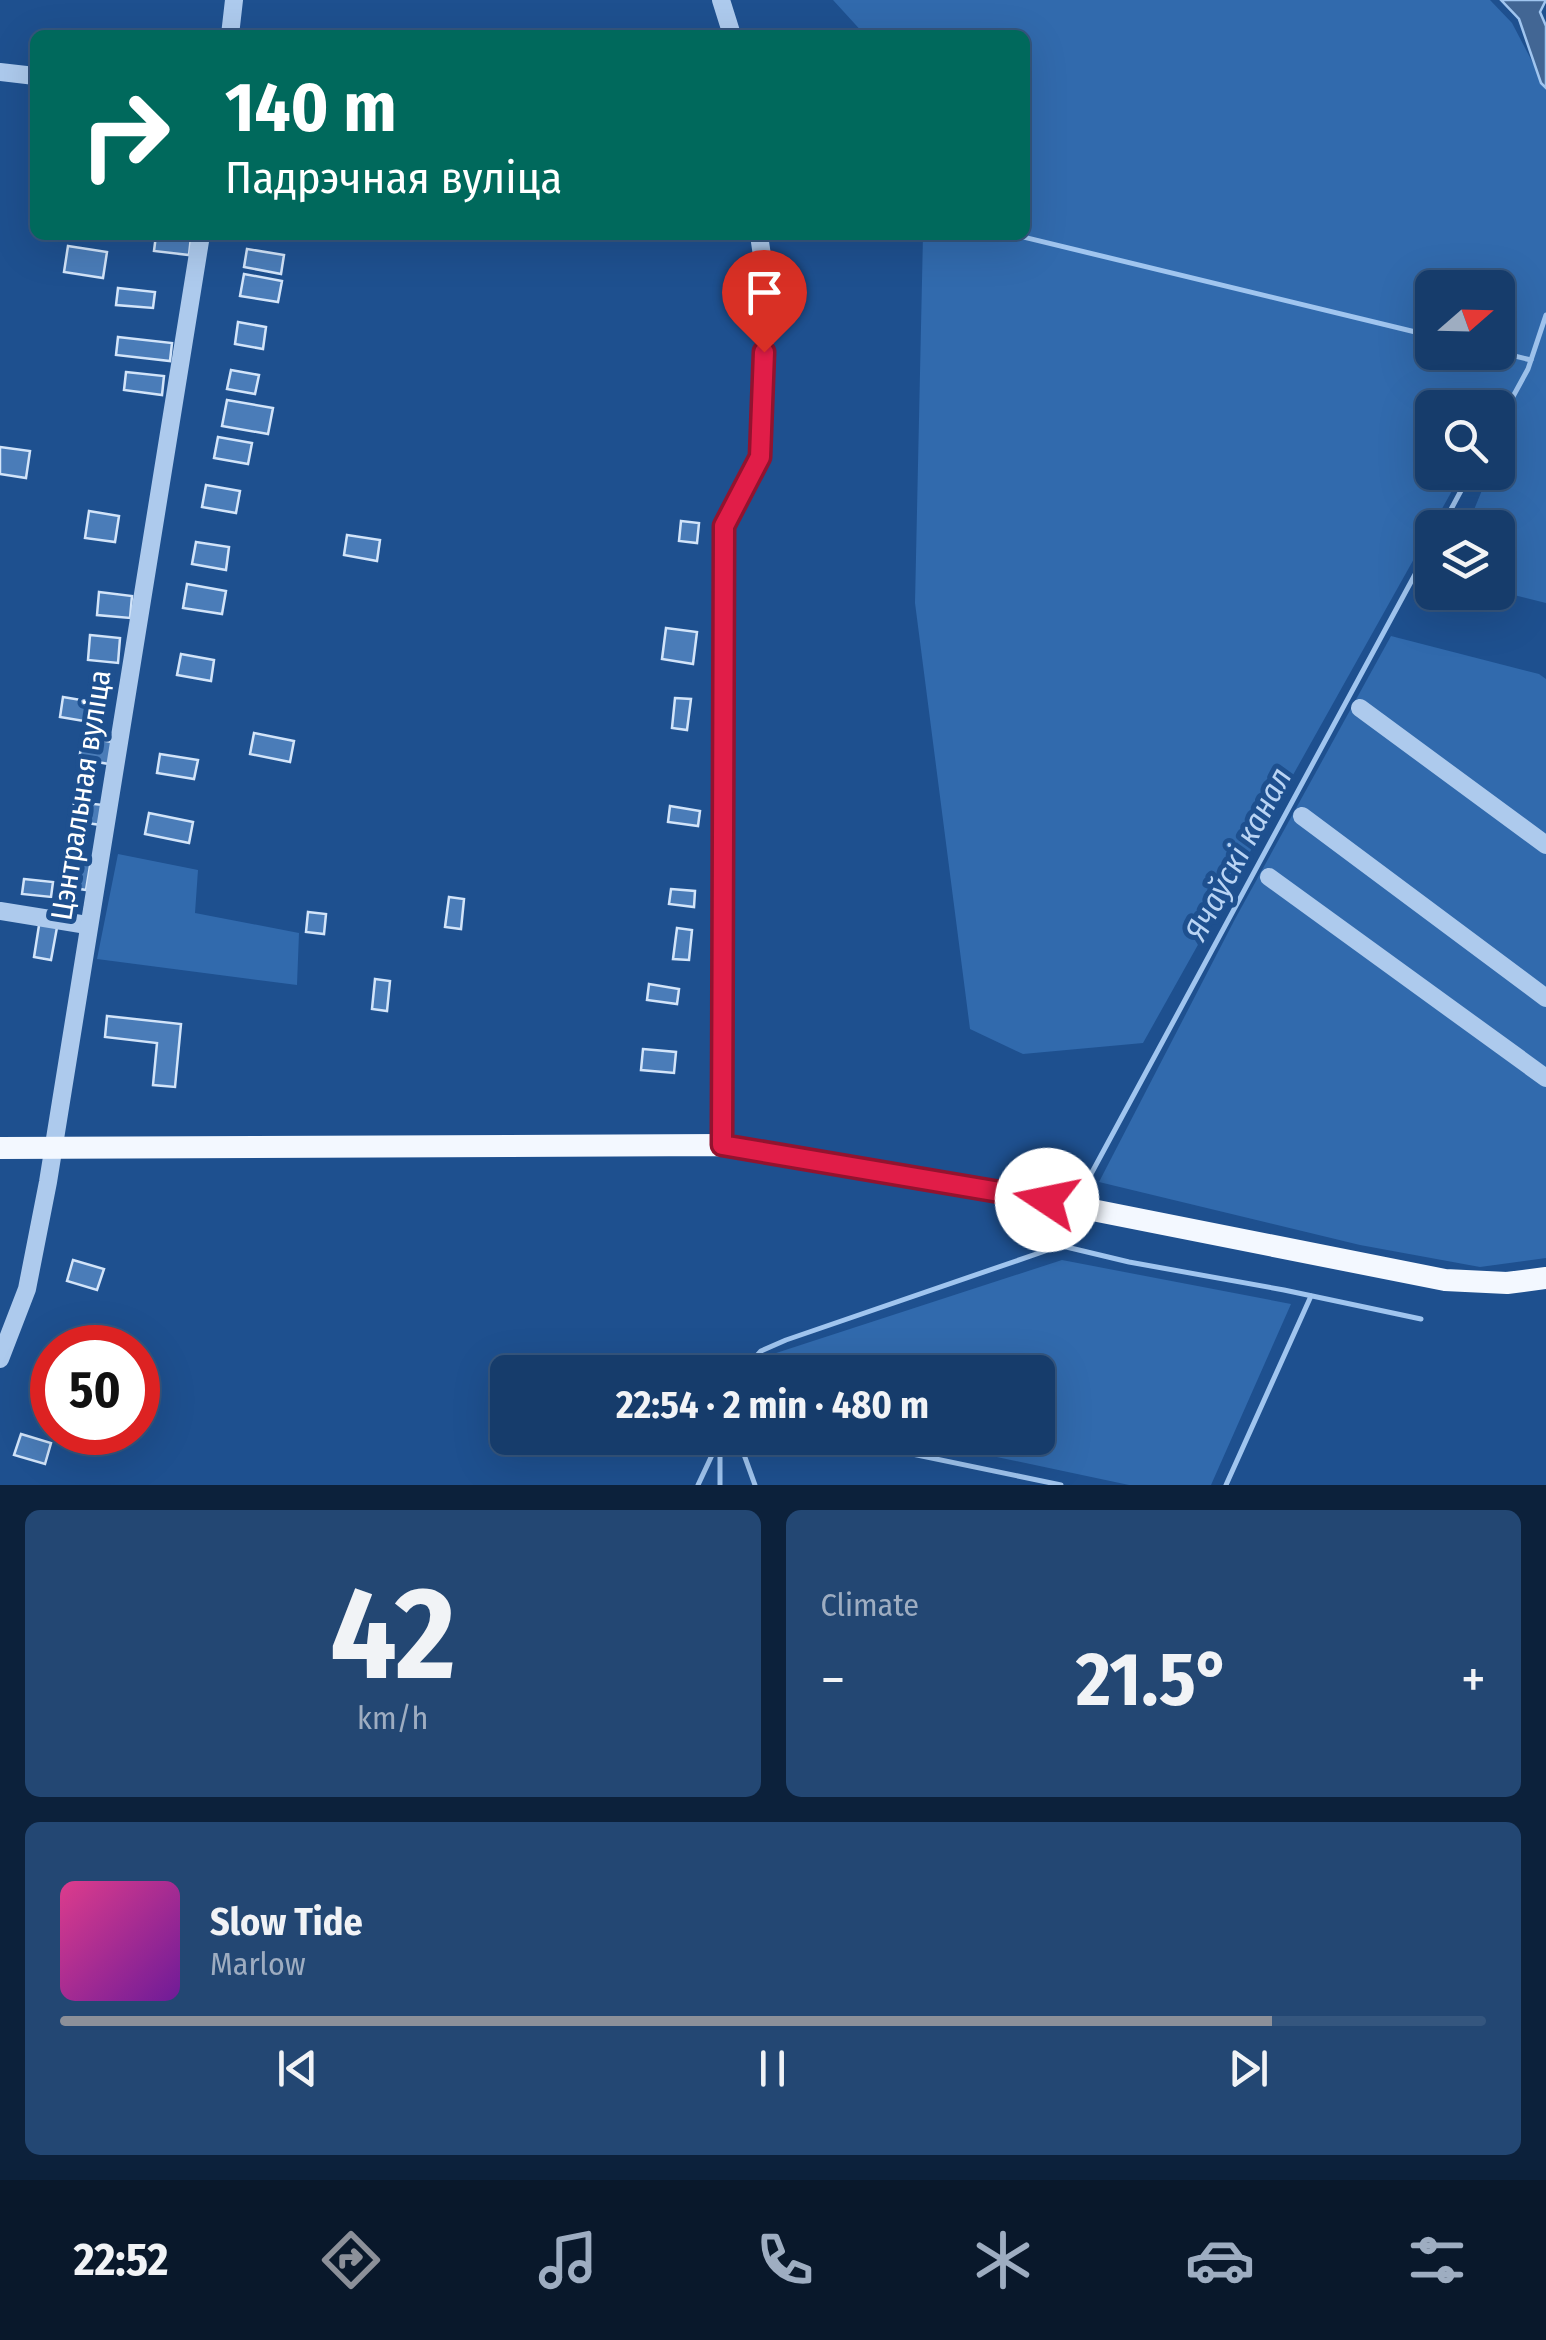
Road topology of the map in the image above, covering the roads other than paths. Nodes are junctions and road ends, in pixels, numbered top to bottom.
1 (234, 0) edge
2 (721, 0) edge
3 (231, 30) edge
4 (730, 30) edge
5 (0, 72) edge
6 (30, 75) edge
7 (200, 240) edge
8 (760, 240) edge
9 (1360, 708) dead end
10 (1302, 816) dead end
11 (1546, 846) edge
12 (1269, 877) dead end
13 (0, 911) edge
14 (88, 925) junction
15 (1546, 998) edge
16 (1546, 1078) edge
17 (722, 1145) junction
18 (0, 1148) edge
19 (52, 1150) junction
20 (1546, 1278) edge
21 (0, 1359) edge

1 - 3 street
2 - 4 street
5 - 6 street
7 - 14 street, Цэнтральная вуліца
8 - 17 street
9 - 11 street
10 - 15 street
12 - 16 street
13 - 14 street
14 - 19 street, Цэнтральная вуліца
17 - 19 main road
17 - 20 main road
18 - 19 main road
19 - 21 street, Цэнтральная вуліца

